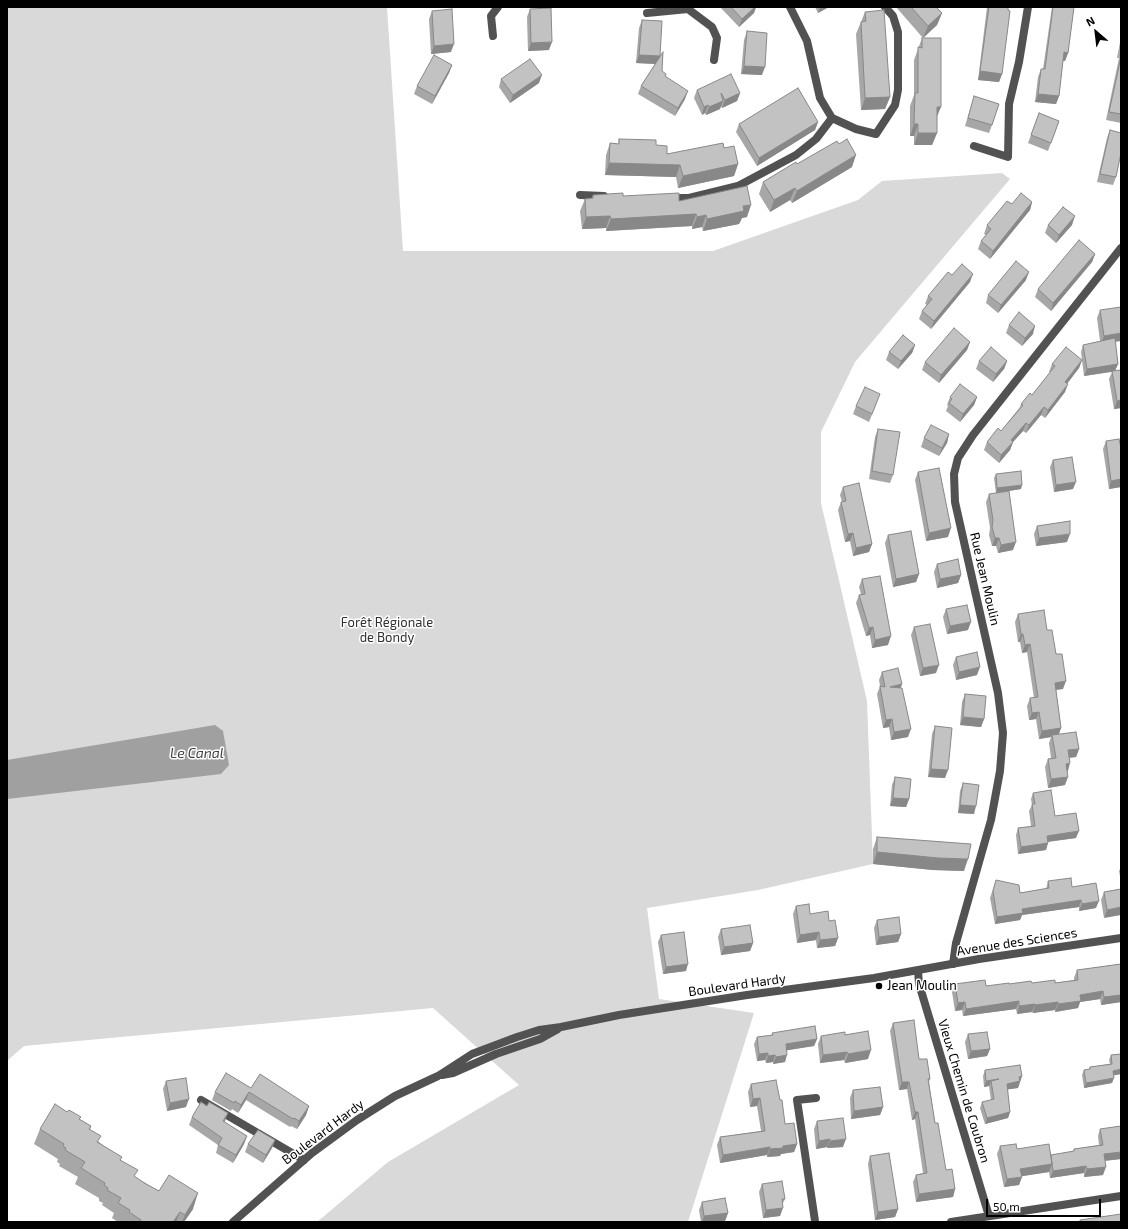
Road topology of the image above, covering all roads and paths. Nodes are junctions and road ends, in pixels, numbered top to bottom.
1 (498, 7) edge
2 (790, 7) edge
3 (885, 7) edge
4 (1028, 7) edge
5 (689, 8) edge
6 (646, 13) dead end
7 (493, 36) dead end
8 (714, 60) dead end
9 (832, 118) junction
10 (974, 146) dead end
11 (580, 195) dead end
12 (611, 196) edge
13 (658, 198) edge
14 (1121, 248) edge
15 (1121, 938) edge
16 (953, 964) junction
17 (918, 971) junction
18 (816, 1098) dead end
19 (201, 1100) dead end
20 (304, 1160) junction
21 (1121, 1196) edge
22 (989, 1216) junction
23 (233, 1222) edge
24 (814, 1222) edge
25 (951, 1222) edge

1 - 7 street
2 - 9 street
3 - 9 street
4 - 10 street
5 - 6 street
5 - 8 street
9 - 13 street
11 - 12 street
14 - 16 street, Rue Jean Moulin
15 - 16 street, Avenue des Sciences
16 - 17 street, Avenue des Sciences
17 - 20 street, Boulevard Hardy
17 - 22 street, Vieux Chemin de Coubron
18 - 24 street
19 - 20 street
20 - 23 street, Boulevard Hardy
21 - 22 street
22 - 25 street

